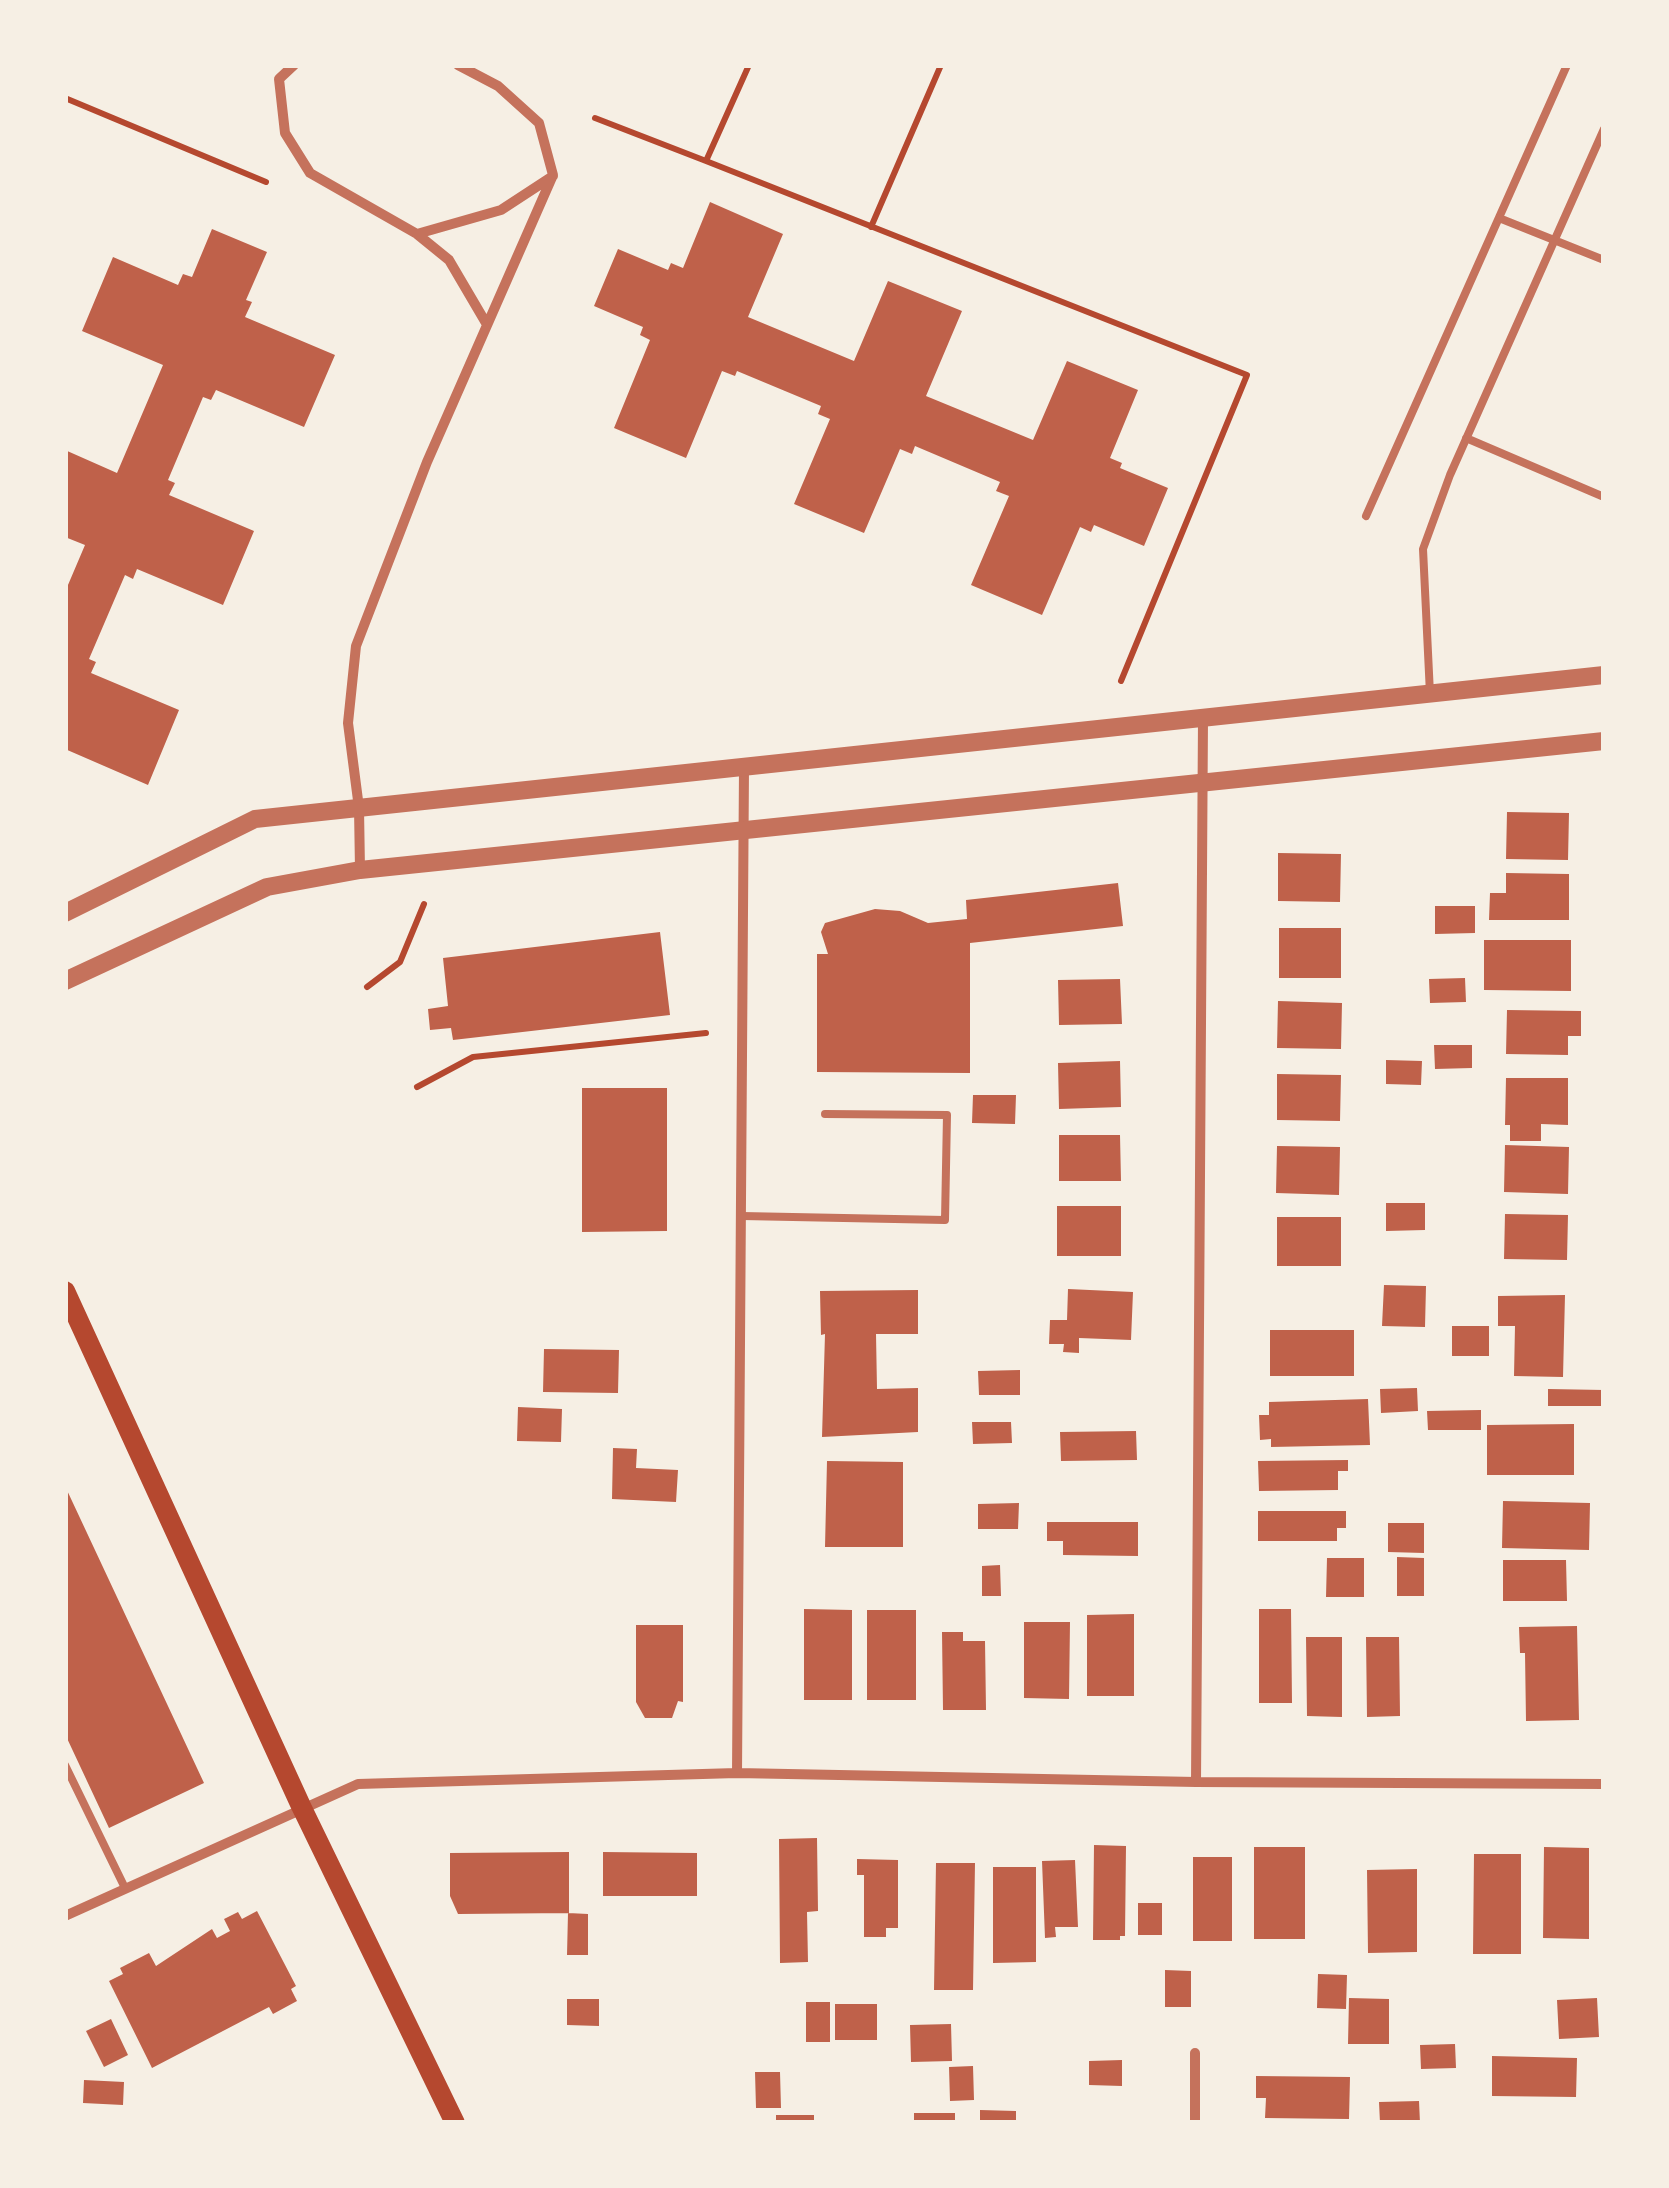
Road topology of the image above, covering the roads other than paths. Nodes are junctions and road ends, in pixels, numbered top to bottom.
1 (294, 65) edge
2 (458, 65) edge
3 (1567, 65) edge
4 (1604, 129) edge
5 (554, 176) junction
6 (1499, 218) junction
7 (416, 234) junction
8 (1555, 239) junction
9 (1604, 260) edge
10 (486, 323) junction
11 (1466, 438) junction
12 (1604, 498) edge
13 (1366, 516) dead end
14 (1604, 675) edge
15 (1430, 694) junction
16 (1203, 718) junction
17 (1604, 742) edge
18 (744, 768) junction
19 (1202, 785) junction
20 (359, 808) junction
21 (744, 831) junction
22 (360, 870) junction
23 (65, 913) edge
24 (65, 982) edge
25 (825, 1114) dead end
26 (742, 1216) junction
27 (65, 1290) edge
28 (65, 1765) edge
29 (737, 1772) junction
30 (68, 1777) edge
31 (1196, 1782) junction
32 (1604, 1784) edge
33 (302, 1806) junction
34 (125, 1888) junction
35 (65, 1916) edge
36 (1195, 2053) dead end
37 (455, 2123) edge
38 (1196, 2123) edge

1 - 7 street
2 - 5 street
3 - 6 lane
4 - 8 lane
5 - 7 street
5 - 10 street
6 - 8 lane
6 - 13 lane
7 - 10 street
8 - 9 lane
8 - 11 lane
10 - 20 street
11 - 12 lane
11 - 15 lane
14 - 15 street
15 - 16 street
16 - 18 street
16 - 19 street
17 - 19 street
18 - 20 street
18 - 21 street
19 - 21 street
19 - 31 street
20 - 22 street
20 - 23 street
21 - 22 street
21 - 26 street
22 - 24 street
25 - 26 lane
26 - 29 street
27 - 33 main road
28 - 30 lane
29 - 31 street
29 - 33 street
30 - 34 lane
31 - 32 street
33 - 34 street
33 - 37 main road
34 - 35 street
36 - 38 street

